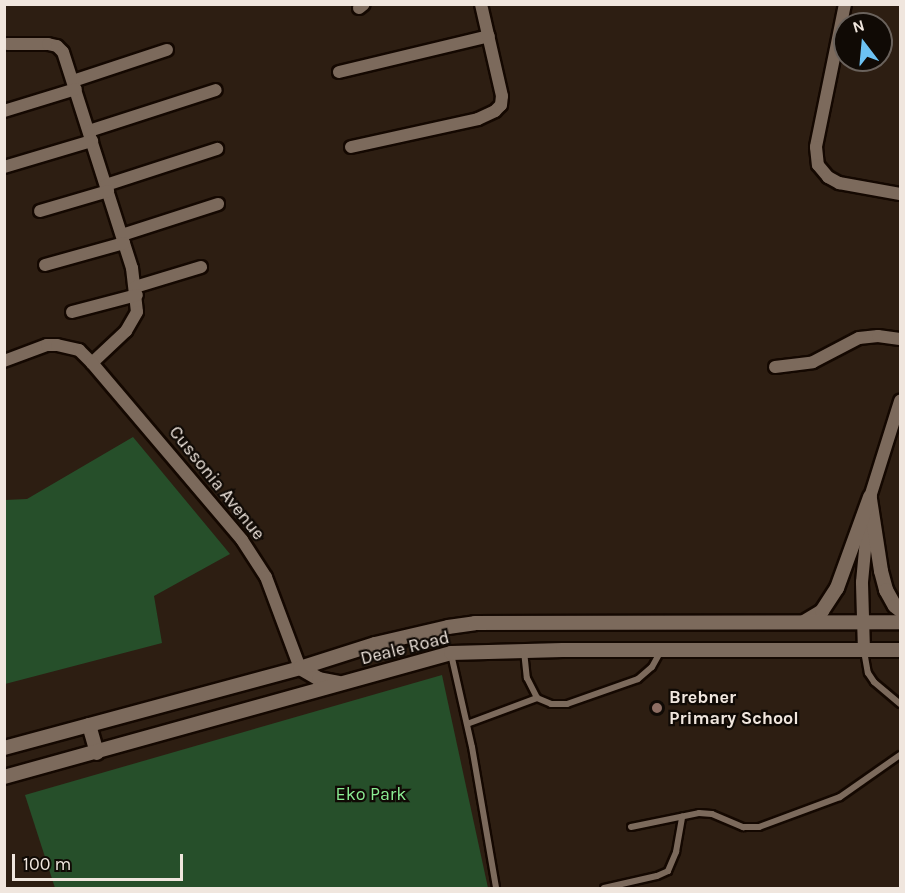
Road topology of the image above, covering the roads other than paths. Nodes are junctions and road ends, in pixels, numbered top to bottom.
1 (481, 4) edge
2 (845, 4) edge
3 (489, 36) junction
4 (7, 44) dead end
5 (167, 50) dead end
6 (339, 72) dead end
7 (75, 85) junction
8 (216, 90) dead end
9 (4, 111) edge
10 (91, 136) junction
11 (351, 147) dead end
12 (217, 149) dead end
13 (4, 167) edge
14 (107, 188) junction
15 (900, 194) edge
16 (218, 204) dead end
17 (40, 211) dead end
18 (123, 239) junction
19 (45, 265) dead end
20 (201, 267) dead end
21 (136, 291) junction
22 (72, 312) dead end
23 (900, 339) edge
24 (4, 361) edge
25 (92, 363) junction
26 (775, 367) dead end
27 (900, 401) edge
28 (897, 418) edge
29 (870, 497) junction
30 (900, 610) edge
31 (900, 622) edge
32 (862, 623) junction
33 (598, 624) junction
34 (759, 624) junction
35 (524, 650) junction
36 (600, 650) junction
37 (662, 650) junction
38 (900, 650) edge
39 (864, 651) junction
40 (451, 653) junction
41 (300, 668) junction
42 (343, 683) junction
43 (537, 698) junction
44 (287, 699) junction
45 (900, 704) edge
46 (467, 724) junction
47 (89, 725) junction
48 (4, 748) edge
49 (97, 753) junction
50 (900, 755) edge
51 (4, 777) edge
52 (682, 817) junction
53 (631, 827) dead end
54 (496, 888) edge
55 (604, 888) edge

1 - 3 street
2 - 15 street
3 - 6 street
3 - 11 street
4 - 7 street
5 - 7 street
7 - 9 street
7 - 10 street
8 - 10 street
10 - 13 street
10 - 14 street
12 - 14 street
14 - 17 street
14 - 18 street
16 - 18 street
18 - 19 street
18 - 21 street
20 - 21 street
21 - 22 street
21 - 25 street
23 - 26 street
24 - 25 street, Cussonia Avenue
25 - 41 street, Cussonia Avenue
27 - 28 street
28 - 29 street
29 - 30 street
29 - 32 street
29 - 34 street
31 - 32 street, Deale Road
32 - 34 street, Deale Road
32 - 39 street
33 - 34 street, Deale Road
33 - 36 street
33 - 41 street, Deale Road
35 - 36 street, Deale Road
35 - 40 street, Deale Road
35 - 43 lane
36 - 37 street, Deale Road
37 - 39 street, Deale Road
37 - 43 lane
38 - 39 street, Deale Road
39 - 45 lane
40 - 42 street, Deale Road
40 - 46 lane
41 - 42 street
41 - 44 street
41 - 47 street, Deale Road
42 - 44 street, Deale Road
43 - 46 lane
44 - 49 street, Deale Road
46 - 54 lane
47 - 48 street, Deale Road
47 - 49 street
49 - 51 street, Deale Road
50 - 52 lane
52 - 53 lane
52 - 55 lane

